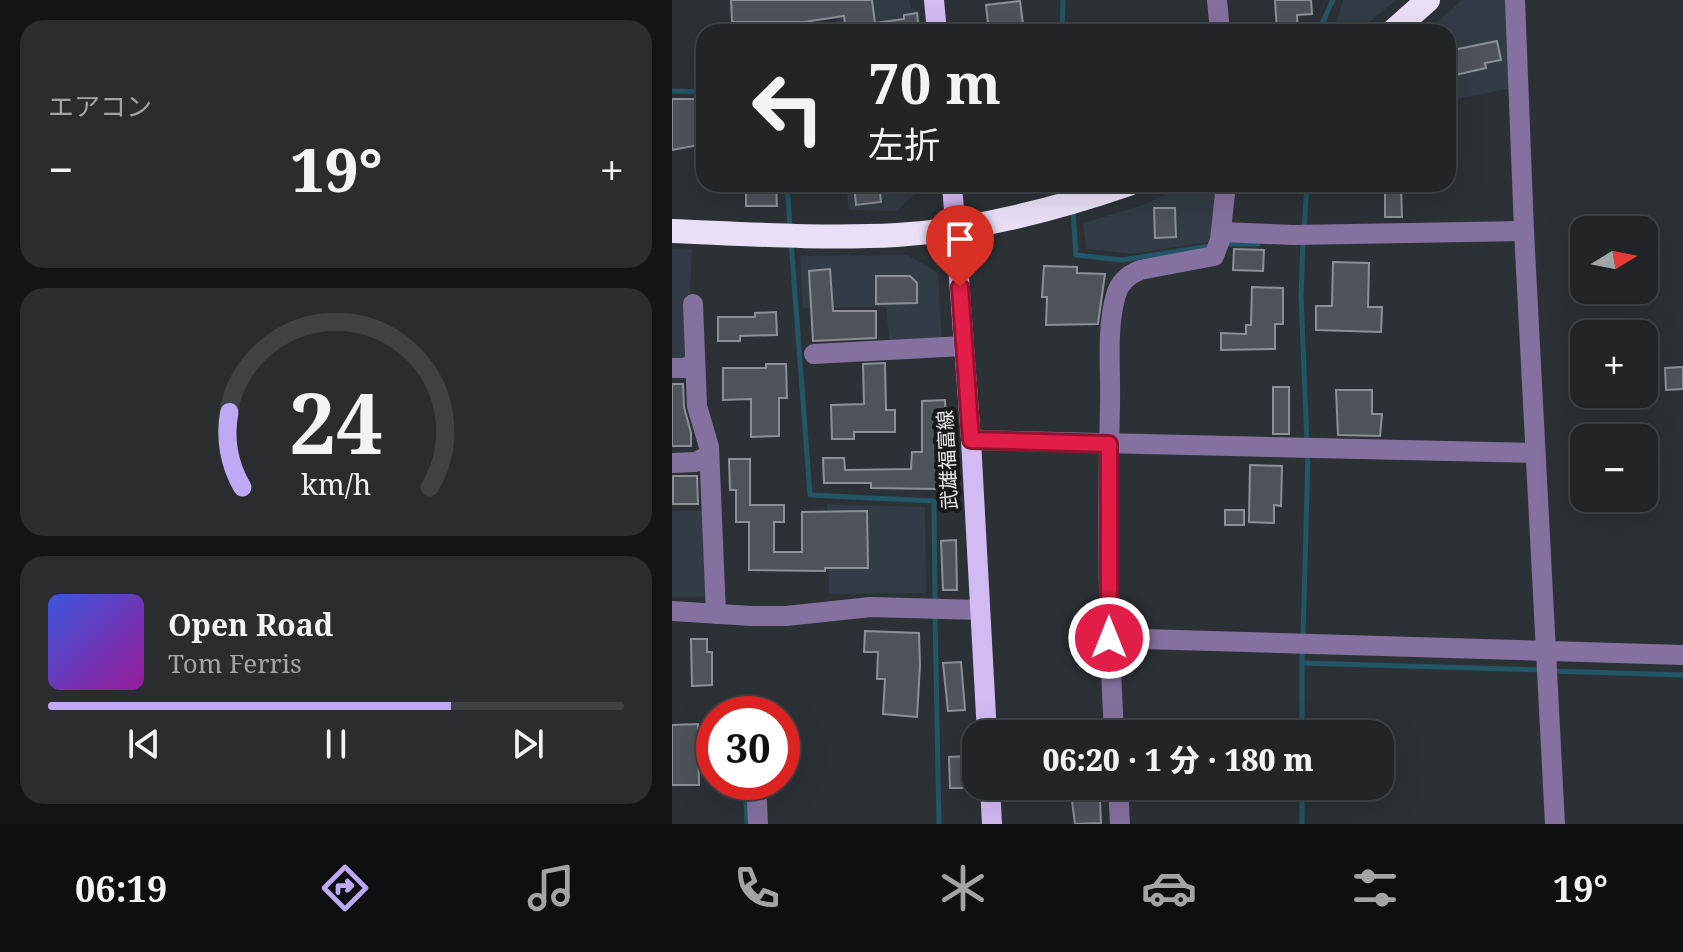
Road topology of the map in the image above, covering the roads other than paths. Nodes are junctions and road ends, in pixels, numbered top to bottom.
1 (934, 0) edge
2 (1217, 0) edge
3 (1428, 0) edge
4 (1515, 0) edge
5 (936, 24) edge
6 (1219, 24) edge
7 (1401, 24) edge
8 (953, 192) edge
9 (1105, 192) edge
10 (1225, 192) edge
11 (957, 228) junction
12 (672, 231) edge
13 (1524, 231) junction
14 (1219, 241) junction
15 (693, 304) dead end
16 (963, 346) junction
17 (814, 354) dead end
18 (695, 363) junction
19 (672, 368) edge
20 (971, 440) junction
21 (1109, 444) junction
22 (1535, 453) junction
23 (709, 455) junction
24 (672, 463) edge
25 (979, 610) junction
26 (672, 611) edge
27 (716, 614) junction
28 (1109, 638) junction
29 (1683, 655) edge
30 (1546, 664) junction
31 (986, 720) edge
32 (1113, 720) edge
33 (757, 800) edge
34 (991, 800) edge
35 (1119, 800) edge
36 (758, 824) edge
37 (992, 824) edge
38 (1120, 824) edge
39 (1555, 824) edge

1 - 5 main road
2 - 6 street
3 - 7 highway
4 - 13 street
8 - 11 main road, 武雄福富線
9 - 11 highway
10 - 14 street
11 - 12 highway
11 - 16 main road, 武雄福富線
13 - 14 street
13 - 22 street
14 - 21 street
15 - 18 street
16 - 17 street
16 - 20 main road, 武雄福富線
18 - 19 street
18 - 23 street
20 - 21 street
20 - 25 main road, 武雄福富線
21 - 22 street
21 - 28 street
22 - 30 street
23 - 24 street
23 - 27 street
25 - 27 street
25 - 31 main road, 武雄福富線
26 - 27 street
28 - 30 street
28 - 32 street
29 - 30 street
30 - 39 street
33 - 36 street
34 - 37 main road
35 - 38 street

